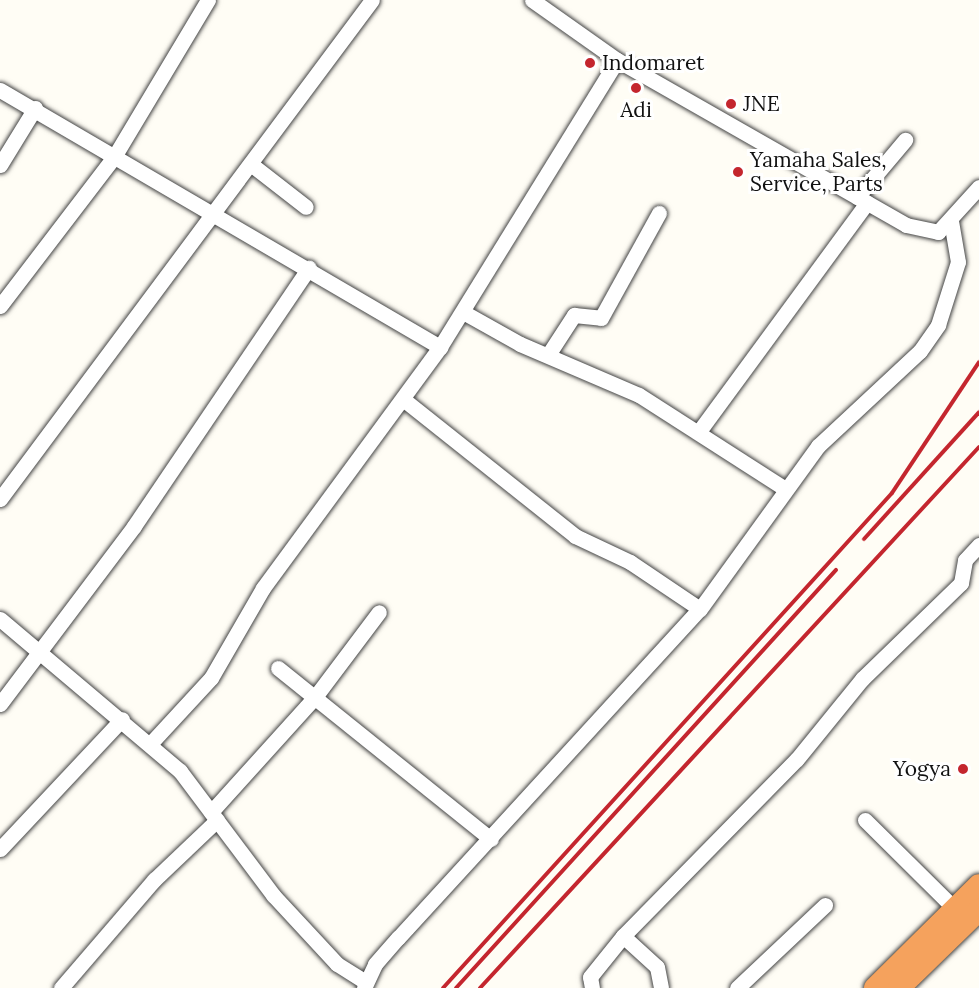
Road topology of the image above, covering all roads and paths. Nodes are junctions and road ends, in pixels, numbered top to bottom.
1 (208, 0) edge
2 (372, 0) edge
3 (532, 0) edge
4 (617, 60) junction
5 (0, 90) edge
6 (35, 108) junction
7 (905, 140) dead end
8 (114, 157) junction
9 (0, 165) edge
10 (252, 165) junction
11 (979, 187) edge
12 (862, 200) junction
13 (306, 207) dead end
14 (659, 213) dead end
15 (210, 217) junction
16 (951, 221) junction
17 (309, 268) junction
18 (0, 306) edge
19 (463, 312) junction
20 (440, 347) junction
21 (548, 355) junction
22 (403, 399) junction
23 (700, 430) junction
24 (784, 488) junction
25 (0, 499) edge
26 (979, 545) edge
27 (700, 609) junction
28 (379, 612) dead end
29 (0, 618) edge
30 (41, 654) junction
31 (278, 668) dead end
32 (315, 697) junction
33 (0, 704) edge
34 (122, 719) junction
35 (150, 744) junction
36 (214, 816) junction
37 (864, 820) dead end
38 (491, 839) junction
39 (0, 849) edge
40 (979, 885) edge
41 (825, 905) dead end
42 (955, 909) junction
43 (979, 910) edge
44 (623, 936) junction
45 (365, 985) edge
46 (61, 988) edge
47 (592, 988) edge
48 (661, 988) edge
49 (737, 988) edge
50 (874, 988) edge
51 (899, 988) edge

1 - 8 street
2 - 10 street
3 - 4 street
4 - 12 street
4 - 19 street
5 - 6 street
6 - 8 street
6 - 9 street
7 - 12 street
8 - 15 street
8 - 18 street
10 - 13 street
10 - 15 street
11 - 16 street
12 - 16 street
12 - 23 street
14 - 21 street
15 - 17 street
15 - 25 street
16 - 24 street
17 - 20 street
17 - 30 street
19 - 20 street
19 - 21 street
20 - 22 street
21 - 23 street
22 - 27 street
22 - 35 street
23 - 24 street
24 - 27 street
26 - 44 street
27 - 38 street
28 - 32 street
29 - 30 street
30 - 33 street
30 - 34 street
31 - 32 street
32 - 36 street
32 - 38 street
34 - 35 street
34 - 39 street
35 - 36 street
36 - 45 street
36 - 46 street
37 - 42 street
38 - 45 street
40 - 42 highway
41 - 49 street
42 - 50 highway
43 - 51 highway
44 - 47 street
44 - 48 street

